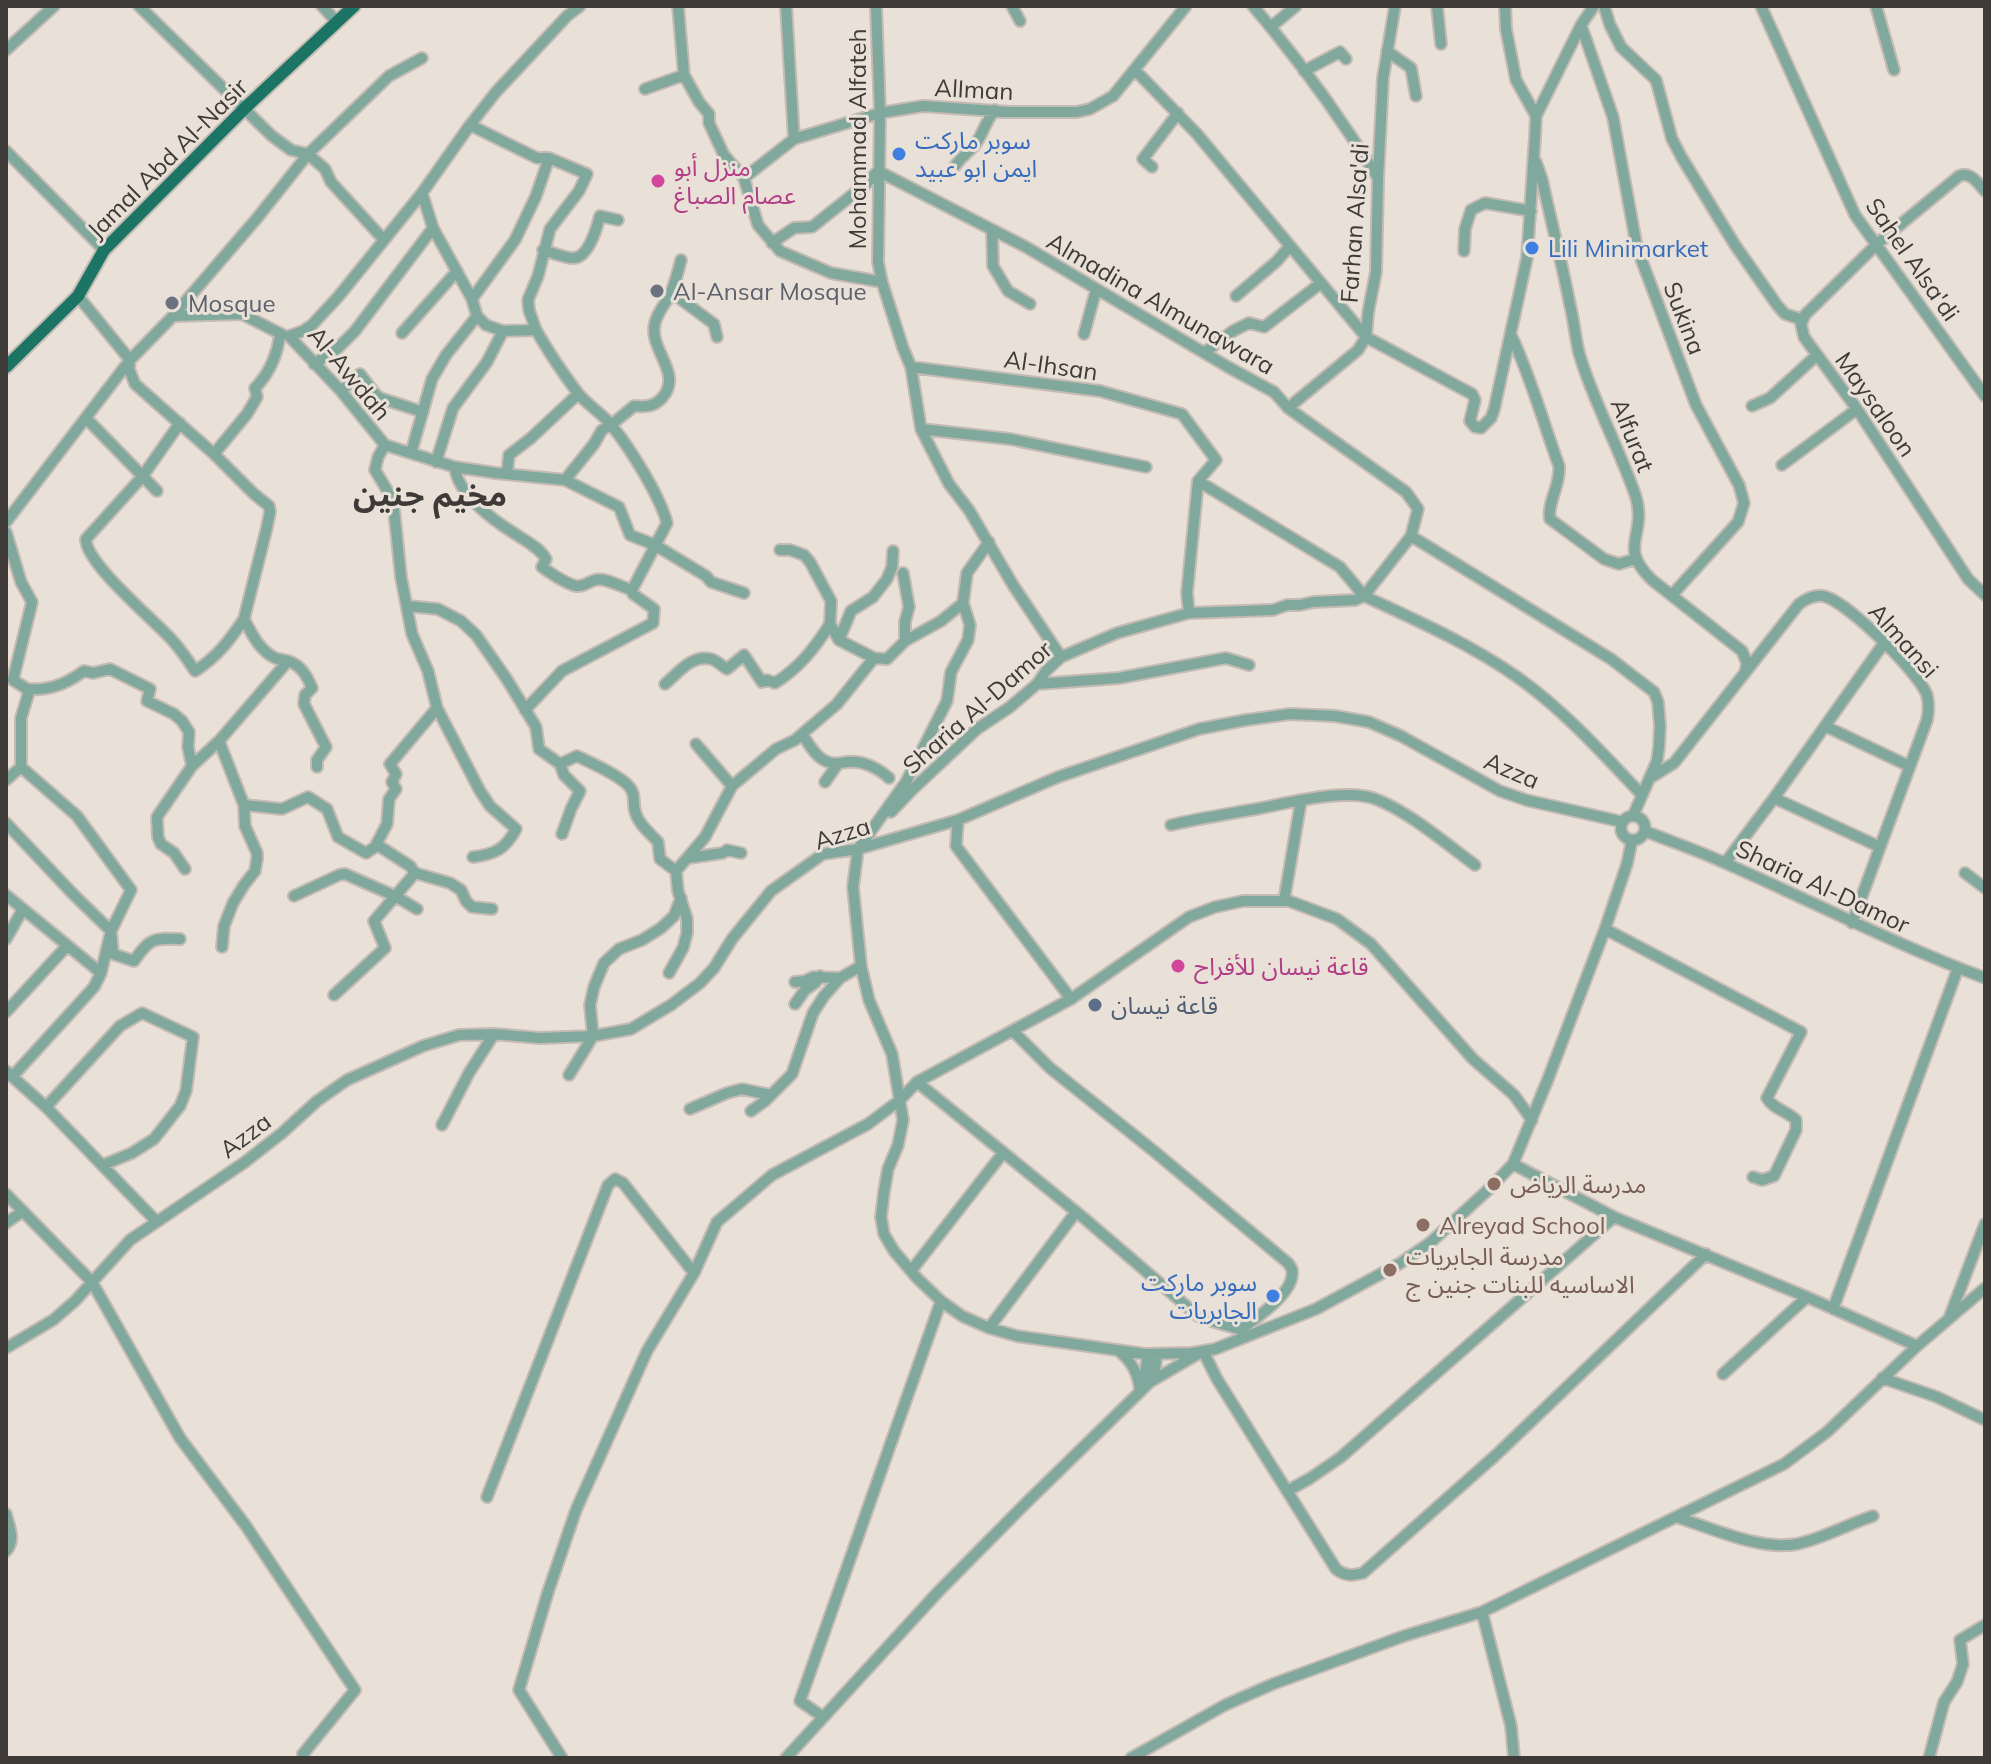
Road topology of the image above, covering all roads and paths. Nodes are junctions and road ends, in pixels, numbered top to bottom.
1 (54, 6) edge
2 (139, 6) edge
3 (322, 6) edge
4 (354, 6) edge
5 (580, 6) edge
6 (678, 6) edge
7 (786, 6) edge
8 (876, 6) edge
9 (1012, 6) edge
10 (1186, 6) edge
11 (1253, 6) edge
12 (1296, 6) edge
13 (1395, 6) edge
14 (1437, 6) edge
15 (1505, 6) edge
16 (1594, 6) edge
17 (1604, 6) edge
18 (1761, 6) edge
19 (1876, 6) edge
20 (1020, 21) dead end
21 (337, 22) junction
22 (1581, 25) junction
23 (1271, 27) junction
24 (1441, 44) dead end
25 (6, 50) edge
26 (1387, 51) junction
27 (422, 58) dead end
28 (1346, 59) dead end
29 (1135, 70) junction
30 (1894, 70) dead end
31 (1304, 71) junction
32 (684, 75) junction
33 (645, 89) dead end
34 (1416, 96) dead end
35 (245, 108) junction
36 (995, 110) junction
37 (880, 113) junction
38 (1178, 113) junction
39 (1536, 116) junction
40 (470, 125) junction
41 (794, 139) junction
42 (6, 151) edge
43 (308, 154) junction
44 (1534, 156) junction
45 (549, 158) junction
46 (955, 166) dead end
47 (1152, 167) dead end
48 (878, 171) junction
49 (744, 178) junction
50 (1378, 178) junction
51 (1985, 191) edge
52 (422, 193) junction
53 (1531, 211) junction
54 (618, 220) dead end
55 (433, 228) junction
56 (992, 230) junction
57 (384, 240) junction
58 (772, 243) junction
59 (1877, 244) junction
60 (1290, 246) junction
61 (104, 250) junction
62 (543, 250) junction
63 (1464, 251) dead end
64 (681, 260) dead end
65 (457, 271) junction
66 (882, 282) junction
67 (1321, 283) junction
68 (1096, 290) junction
69 (671, 292) junction
70 (78, 296) junction
71 (1236, 296) dead end
72 (472, 299) junction
73 (1030, 304) dead end
74 (173, 316) junction
75 (477, 316) junction
76 (1803, 320) junction
77 (536, 330) junction
78 (503, 331) junction
79 (402, 333) dead end
80 (1084, 334) dead end
81 (285, 335) junction
82 (1511, 335) junction
83 (717, 337) dead end
84 (1366, 337) junction
85 (1204, 353) junction
86 (1817, 355) junction
87 (130, 360) junction
88 (314, 364) junction
89 (6, 367) edge
90 (911, 367) junction
91 (341, 391) junction
92 (578, 394) junction
93 (1985, 396) edge
94 (1752, 406) dead end
95 (1288, 408) junction
96 (1857, 409) junction
97 (423, 412) junction
98 (86, 418) junction
99 (180, 423) junction
100 (611, 425) junction
101 (921, 429) junction
102 (385, 445) junction
103 (411, 453) junction
104 (214, 454) junction
105 (436, 462) junction
106 (1782, 465) dead end
107 (455, 467) junction
108 (1146, 467) dead end
109 (507, 474) junction
110 (142, 477) junction
111 (565, 480) junction
112 (1198, 481) junction
113 (157, 491) dead end
114 (6, 522) edge
115 (6, 532) edge
116 (1411, 536) junction
117 (989, 542) junction
118 (655, 545) junction
119 (780, 550) dead end
120 (893, 551) dead end
121 (1635, 559) junction
122 (903, 573) dead end
123 (632, 590) junction
124 (744, 593) dead end
125 (1672, 595) junction
126 (1985, 595) edge
127 (1364, 596) junction
128 (963, 603) junction
129 (407, 606) junction
130 (1189, 613) junction
131 (244, 619) junction
132 (830, 624) junction
133 (839, 640) junction
134 (905, 641) junction
135 (1884, 643) junction
136 (1061, 657) junction
137 (874, 658) junction
138 (288, 661) junction
139 (1249, 665) dead end
140 (1740, 682) junction
141 (665, 684) dead end
142 (1037, 684) junction
143 (27, 689) junction
144 (437, 708) junction
145 (525, 710) junction
146 (1825, 726) junction
147 (802, 734) junction
148 (219, 741) junction
149 (696, 744) dead end
150 (560, 764) junction
151 (837, 765) junction
152 (192, 766) junction
153 (1909, 766) junction
154 (21, 767) junction
155 (317, 767) dead end
156 (889, 778) dead end
157 (1650, 778) junction
158 (6, 780) edge
159 (825, 782) dead end
160 (732, 786) junction
161 (1642, 795) junction
162 (1774, 798) junction
163 (1301, 801) junction
164 (244, 805) junction
165 (1628, 819) junction
166 (958, 820) junction
167 (6, 823) edge
168 (1171, 825) dead end
169 (1645, 831) junction
170 (562, 834) dead end
171 (1632, 840) junction
172 (375, 847) junction
173 (1880, 847) junction
174 (858, 849) junction
175 (741, 853) dead end
176 (473, 857) dead end
177 (688, 858) junction
178 (1725, 863) junction
179 (1475, 865) dead end
180 (185, 869) dead end
181 (676, 871) junction
182 (415, 873) junction
183 (1965, 873) dead end
184 (1985, 888) edge
185 (6, 895) edge
186 (294, 896) dead end
187 (395, 896) junction
188 (681, 898) junction
189 (1284, 901) junction
190 (23, 909) junction
191 (417, 909) dead end
192 (492, 909) dead end
193 (1852, 923) junction
194 (1605, 929) junction
195 (111, 931) junction
196 (6, 939) edge
197 (180, 939) dead end
198 (66, 947) junction
199 (222, 947) dead end
200 (861, 966) junction
201 (1958, 968) junction
202 (101, 973) junction
203 (669, 973) dead end
204 (820, 976) junction
205 (840, 978) junction
206 (1985, 978) edge
207 (795, 982) dead end
208 (334, 995) dead end
209 (1071, 999) junction
210 (795, 1004) dead end
211 (6, 1012) edge
212 (1013, 1031) junction
213 (494, 1034) junction
214 (593, 1036) junction
215 (9, 1074) edge
216 (569, 1075) dead end
217 (917, 1082) junction
218 (771, 1095) junction
219 (900, 1100) junction
220 (46, 1107) junction
221 (690, 1109) dead end
222 (751, 1111) dead end
223 (1532, 1120) junction
224 (442, 1125) dead end
225 (1003, 1153) junction
226 (1513, 1164) junction
227 (103, 1165) junction
228 (1753, 1177) dead end
229 (6, 1194) edge
230 (23, 1211) junction
231 (1076, 1212) junction
232 (1614, 1217) junction
233 (156, 1221) junction
234 (6, 1223) edge
235 (1985, 1224) edge
236 (1706, 1254) junction
237 (911, 1271) junction
238 (694, 1273) junction
239 (92, 1282) junction
240 (1985, 1288) edge
241 (1807, 1297) junction
242 (941, 1301) junction
243 (1833, 1309) junction
244 (1950, 1318) junction
245 (989, 1328) junction
246 (1240, 1330) junction
247 (1253, 1335) junction
248 (1917, 1346) junction
249 (6, 1348) edge
250 (1118, 1350) junction
251 (1203, 1351) junction
252 (1153, 1354) junction
253 (1723, 1374) dead end
254 (1882, 1378) junction
255 (1144, 1387) junction
256 (1985, 1420) edge
257 (1287, 1491) junction
258 (487, 1497) dead end
259 (6, 1514) edge
260 (1873, 1516) dead end
261 (1676, 1517) junction
262 (6, 1551) edge
263 (1482, 1612) junction
264 (1985, 1625) edge
265 (823, 1717) junction
266 (303, 1754) dead end
267 (562, 1758) edge
268 (786, 1758) edge
269 (1131, 1758) edge
270 (1514, 1758) edge
271 (1929, 1758) edge

1 - 25 street
2 - 35 street
3 - 21 street
4 - 21 main road, Jamal Abd Al-Nasir
5 - 40 street, Al-Awdah
6 - 32 street
7 - 41 street
8 - 37 street, Mohammad Alfateh
9 - 20 street
10 - 29 street, AlIman
11 - 23 street
12 - 23 street
13 - 26 street, Farhan Alsa'di
14 - 24 street
15 - 39 street
16 - 22 street
17 - 76 street
18 - 59 street, Sahel Alsa'di
19 - 30 street
21 - 35 main road, Jamal Abd Al-Nasir
22 - 39 street
22 - 125 street, Sukina
23 - 31 street
26 - 34 street
26 - 50 street, Farhan Alsa'di
27 - 43 street
28 - 31 street
29 - 36 street, AlIman
29 - 38 street
31 - 50 street
32 - 33 street
32 - 49 street
35 - 43 street
35 - 61 main road, Jamal Abd Al-Nasir
36 - 37 street, AlIman
36 - 46 street
37 - 41 street, AlIman
37 - 48 street, Mohammad Alfateh
38 - 47 street
38 - 60 street
39 - 44 street
40 - 45 street
40 - 52 street, Al-Awdah
41 - 49 street, AlIman
42 - 61 street
43 - 57 street
43 - 74 street
44 - 53 street
44 - 121 street, Alfurat
45 - 62 street
45 - 72 street
48 - 56 street, Almadina Almunawara
48 - 58 street
48 - 66 street, Mohammad Alfateh
49 - 58 street
50 - 84 street, Farhan Alsa'di
51 - 59 street
52 - 55 street
52 - 57 street, Al-Awdah
53 - 63 street
53 - 82 street
54 - 62 street
55 - 65 street
55 - 88 street
56 - 68 street, Almadina Almunawara
56 - 73 street
57 - 81 street, Al-Awdah
58 - 66 street
59 - 76 street
59 - 93 street, Sahel Alsa'di
60 - 67 street
60 - 71 street
61 - 70 main road, Jamal Abd Al-Nasir
62 - 77 street
64 - 69 street
65 - 72 street
65 - 79 street
66 - 90 street, Mohammad Alfateh
67 - 84 street
67 - 85 street
68 - 80 street
68 - 85 street, Almadina Almunawara
69 - 83 street
69 - 100 street
70 - 87 street
70 - 89 main road, Jamal Abd Al-Nasir
72 - 75 street
74 - 81 street
74 - 87 street
75 - 78 street
75 - 97 street
76 - 86 street, Maysaloon
77 - 78 street
77 - 92 street
78 - 105 street
81 - 88 street, Al-Awdah
81 - 104 street
82 - 84 street
82 - 121 street
84 - 95 street, Farhan Alsa'di
85 - 95 street, Almadina Almunawara
86 - 94 street
86 - 96 street, Maysaloon
87 - 98 street
87 - 99 street
88 - 91 street, Al-Awdah
90 - 101 street, Mohammad Alfateh
90 - 112 street, Al-Ihsan
91 - 97 street
91 - 102 street, Al-Awdah
92 - 100 street
92 - 109 street
95 - 116 street, Almadina Almunawara
96 - 106 street
96 - 126 street, Maysaloon
97 - 103 street
98 - 110 street
98 - 114 street
99 - 104 street
99 - 110 street
100 - 111 street
100 - 118 street
101 - 108 street
101 - 117 street, Mohammad Alfateh
102 - 103 street
102 - 129 street, Al-Awdah
103 - 105 street
104 - 131 street
105 - 107 street
107 - 109 street
107 - 123 street
109 - 111 street
110 - 113 street
110 - 131 street
111 - 118 street
112 - 127 street
112 - 130 street
115 - 143 street
116 - 127 street
116 - 157 street
117 - 128 street
117 - 136 street, Mohammad Alfateh
118 - 123 street
118 - 124 street
119 - 132 street
120 - 133 street
121 - 125 street
122 - 134 street
123 - 145 street
125 - 140 street
127 - 130 street, Sharia Al-Damor
127 - 161 street
128 - 134 street
128 - 174 street
129 - 144 street, Al-Awdah
129 - 145 street
130 - 136 street, Sharia Al-Damor
131 - 138 street
132 - 133 street
132 - 141 street
133 - 137 street
134 - 137 street
135 - 140 street, Almansi
135 - 146 street
135 - 153 street, Almansi
136 - 142 street, Sharia Al-Damor
137 - 147 street
138 - 148 street
138 - 155 street
139 - 142 street
140 - 157 street, Almansi
142 - 174 street, Sharia Al-Damor
143 - 152 street
143 - 154 street
144 - 172 street
144 - 176 street, Al-Awdah
145 - 150 street
146 - 153 street
146 - 162 street
147 - 151 street
147 - 160 street
148 - 152 street
148 - 164 street
149 - 160 street
150 - 170 street
150 - 181 street
151 - 156 street
151 - 159 street
152 - 180 street
153 - 173 street, Almansi
154 - 158 street
154 - 195 street
157 - 161 street
160 - 177 street
161 - 165 street
162 - 173 street
162 - 178 street
163 - 168 street
163 - 179 street
163 - 189 street
164 - 172 street
164 - 199 street
165 - 166 street, Azza
165 - 169 street
165 - 171 street
166 - 174 street, Azza
166 - 209 street
167 - 195 street
169 - 171 street
169 - 178 street, Sharia Al-Damor
171 - 194 street
172 - 182 street
173 - 193 street, Almansi
174 - 200 street
174 - 214 street, Azza
175 - 177 street
177 - 181 street
178 - 193 street, Sharia Al-Damor
181 - 188 street
182 - 187 street
182 - 192 street
183 - 184 street
185 - 190 street
186 - 187 street
187 - 191 street
187 - 208 street
188 - 203 street
188 - 214 street
189 - 209 street
189 - 223 street
190 - 196 street
190 - 198 street
193 - 201 street, Sharia Al-Damor
194 - 223 street
194 - 228 street
195 - 197 street
195 - 202 street
198 - 202 street
198 - 211 street
200 - 205 street
200 - 219 street
201 - 206 street, Sharia Al-Damor
201 - 243 street
202 - 215 street
204 - 205 street
204 - 207 street
204 - 210 street
205 - 218 street
209 - 212 street
212 - 217 street
212 - 246 street
213 - 214 street, Azza
213 - 224 street
213 - 233 street, Azza
214 - 216 street
215 - 220 street
217 - 219 street
217 - 225 street
218 - 221 street
218 - 222 street
219 - 237 street
219 - 238 street
220 - 227 street
220 - 227 street
223 - 226 street
225 - 231 street
225 - 237 street
226 - 232 street
226 - 247 street
227 - 233 street
229 - 230 street
230 - 234 street
230 - 239 street
231 - 245 street
231 - 246 street
232 - 236 street
232 - 257 street
233 - 239 street, Azza
235 - 244 street
236 - 241 street
236 - 257 street
237 - 242 street
238 - 258 street
238 - 267 street
239 - 249 street, Azza
239 - 266 street
240 - 244 street
241 - 243 street
241 - 253 street
242 - 245 street
242 - 265 street
243 - 248 street
244 - 248 street
245 - 250 street
246 - 247 street
247 - 251 street
248 - 254 street
250 - 252 street
250 - 255 street
251 - 252 street
251 - 255 street
251 - 257 street
252 - 255 street
254 - 256 street
254 - 261 street
255 - 265 street
259 - 262 street
260 - 261 street
261 - 263 street
263 - 269 street
263 - 270 street
264 - 271 street
265 - 268 street

